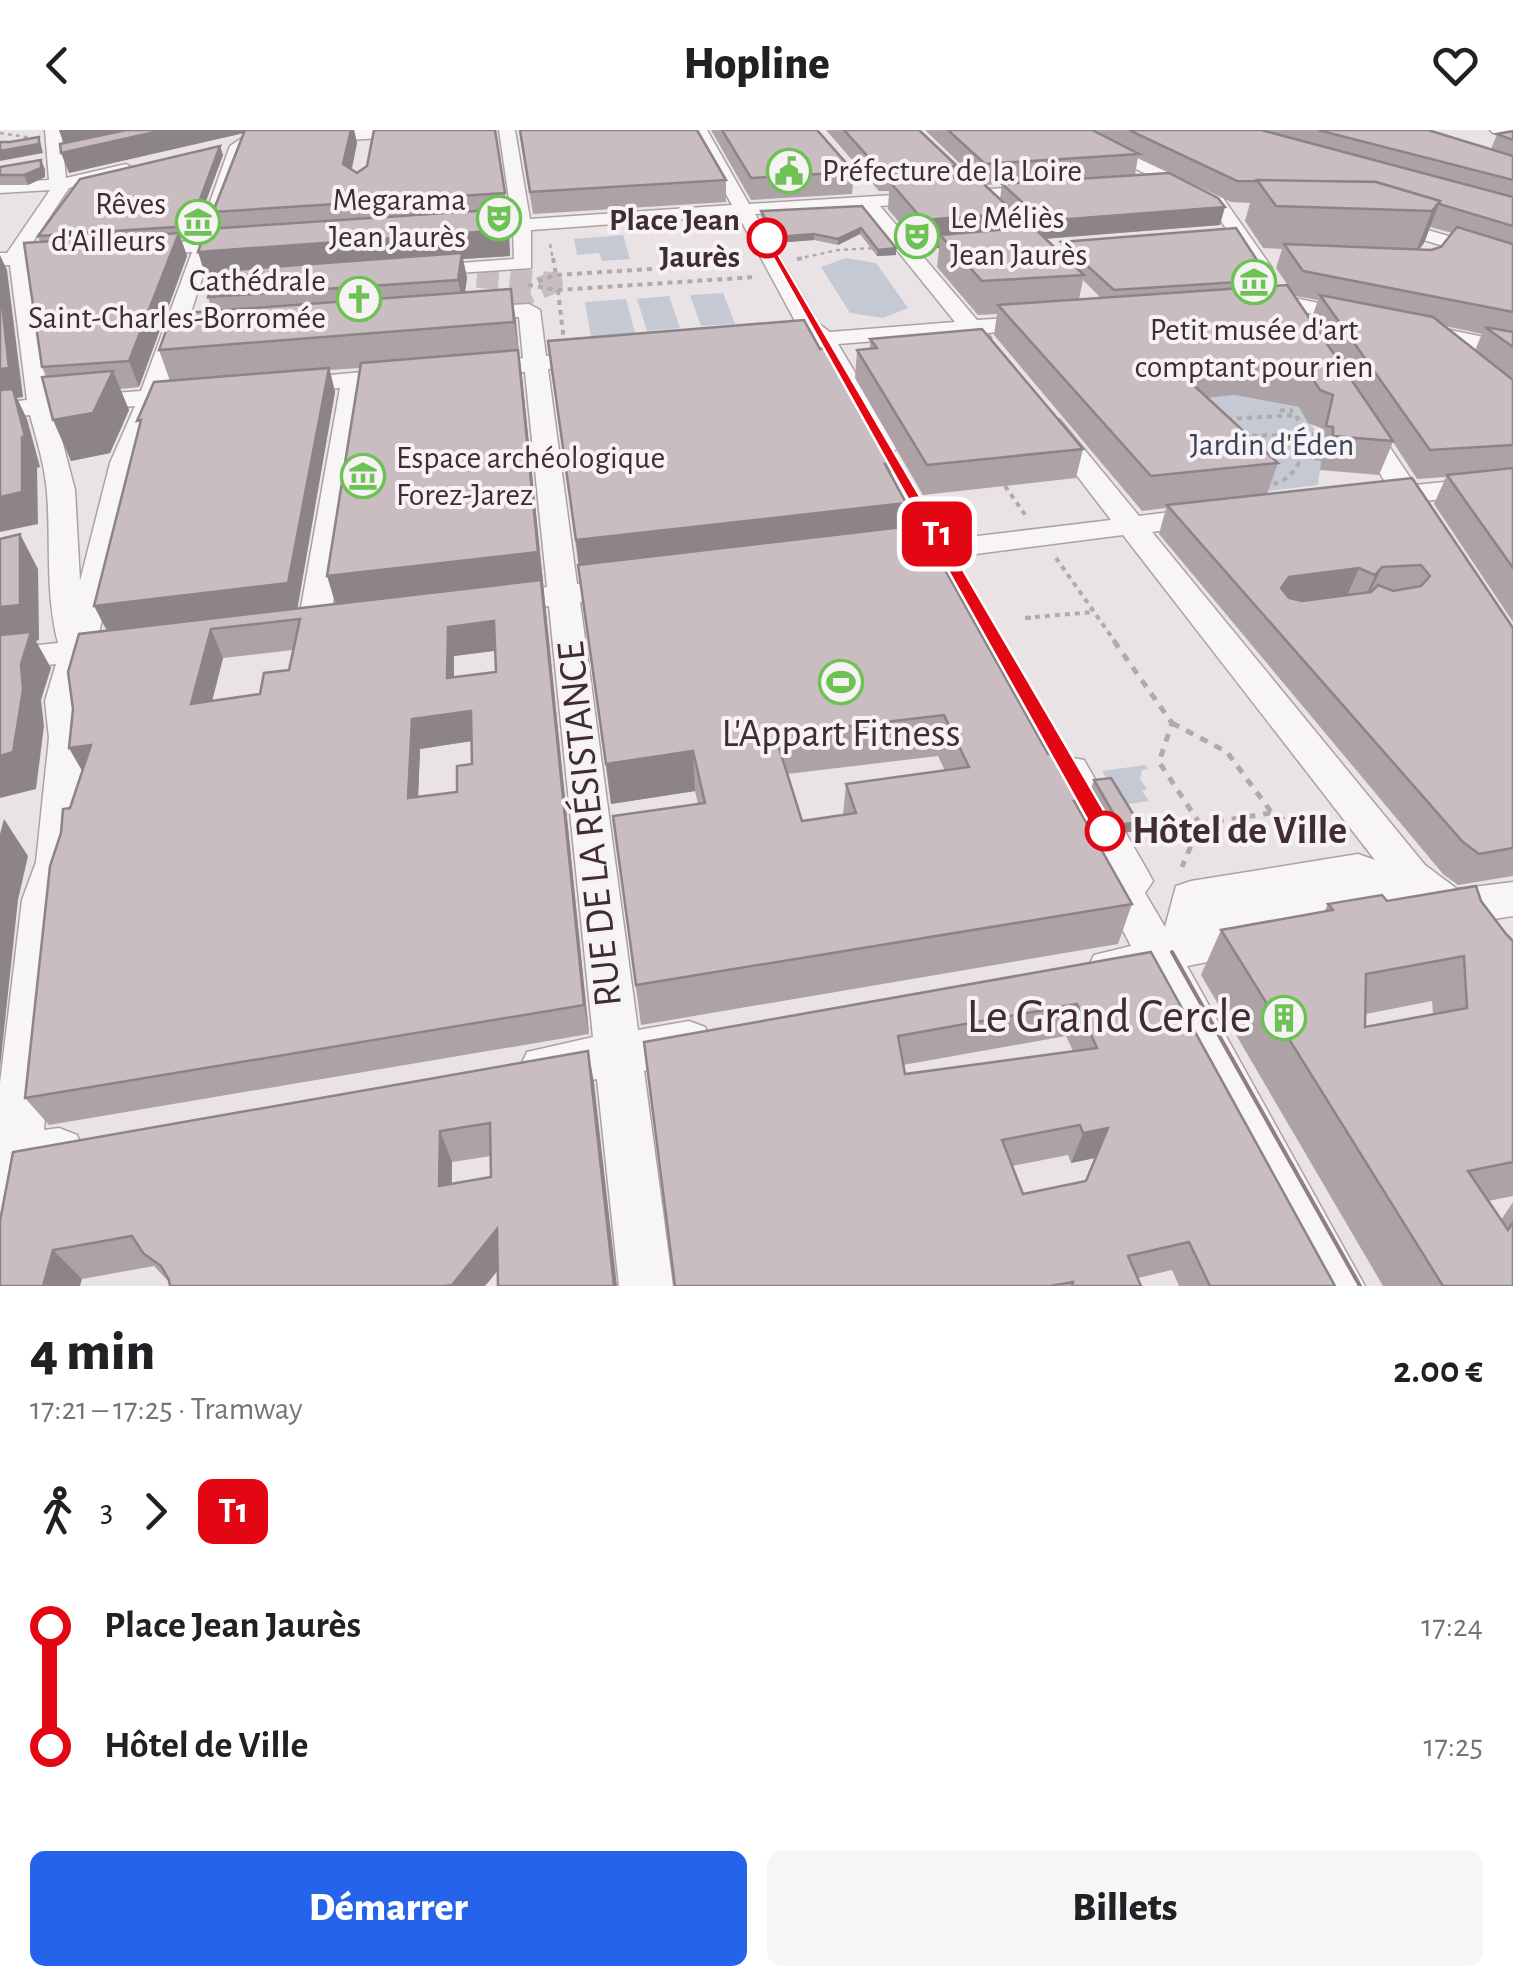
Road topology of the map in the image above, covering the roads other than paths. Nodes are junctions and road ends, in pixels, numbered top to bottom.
1 (441, 130) edge
2 (507, 130) edge
3 (700, 130) edge
4 (1065, 130) edge
5 (1498, 130) edge
6 (370, 132) edge
7 (1513, 133) edge
8 (251, 137) edge
9 (280, 138) edge
10 (48, 148) edge
11 (212, 148) edge
12 (366, 152) edge
13 (72, 156) edge
14 (139, 166) edge
15 (961, 178) edge
16 (1173, 181) junction
17 (1138, 183) edge
18 (63, 184) junction
19 (1066, 187) edge
20 (0, 188) edge
21 (866, 193) junction
22 (976, 193) junction
23 (745, 210) junction
24 (1363, 215) edge
25 (1000, 216) edge
26 (522, 225) junction
27 (443, 230) edge
28 (276, 241) edge
29 (204, 246) junction
30 (907, 253) junction
31 (946, 256) edge
32 (7, 258) edge
33 (1513, 261) edge
34 (405, 273) edge
35 (1231, 308) edge
36 (1291, 315) junction
37 (436, 317) edge
38 (1067, 320) edge
39 (971, 328) junction
40 (1428, 332) junction
41 (820, 339) junction
42 (745, 345) edge
43 (1513, 350) edge
44 (615, 356) edge
45 (996, 359) edge
46 (538, 362) junction
47 (1467, 363) edge
48 (353, 380) junction
49 (262, 388) edge
50 (226, 391) edge
51 (151, 398) junction
52 (1345, 398) edge
53 (41, 406) junction
54 (0, 410) edge
55 (1039, 411) edge
56 (1513, 483) edge
57 (1406, 494) junction
58 (1349, 501) edge
59 (1238, 513) edge
60 (1133, 524) junction
61 (1431, 531) edge
62 (941, 549) junction
63 (857, 560) edge
64 (666, 582) edge
65 (564, 595) junction
66 (466, 606) edge
67 (313, 624) edge
68 (156, 642) edge
69 (78, 650) junction
70 (0, 660) edge
71 (1513, 898) edge
72 (1454, 906) junction
73 (1480, 948) edge
74 (1172, 954) junction
75 (1076, 974) edge
76 (730, 1034) edge
77 (616, 1055) junction
78 (501, 1075) edge
79 (100, 1145) edge
80 (8, 1161) edge
81 (0, 1246) edge
82 (646, 1286) edge
83 (1338, 1286) edge

1 - 6 street
2 - 26 street
3 - 23 street
4 - 16 street
5 - 7 street
6 - 9 street
6 - 12 street
8 - 11 street
8 - 29 street
10 - 13 street
10 - 18 street
14 - 18 street
15 - 22 street
16 - 17 street
16 - 36 street
18 - 20 street
18 - 32 street
19 - 22 street
21 - 22 street
21 - 23 street
21 - 30 street
22 - 25 street
23 - 26 street
23 - 41 street
24 - 33 street
26 - 27 street
26 - 34 street
28 - 29 street
29 - 32 street
29 - 51 street
30 - 31 street
30 - 39 street
32 - 53 street
35 - 36 street
36 - 40 street
37 - 46 street
38 - 39 street
39 - 41 street
39 - 45 street
40 - 43 street
40 - 47 street
41 - 42 street
41 - 62 street
44 - 46 street
46 - 48 street
46 - 65 street, RUE DE LA RÉSISTANCE
48 - 49 street
48 - 67 street
50 - 51 street
51 - 53 street
51 - 69 street
52 - 57 street
53 - 54 street
53 - 69 street
55 - 60 street
56 - 57 street
57 - 58 street
57 - 61 street
59 - 60 street
60 - 62 street
60 - 72 street
62 - 63 street
62 - 74 street
64 - 65 street
65 - 66 street
65 - 77 street, RUE DE LA RÉSISTANCE
68 - 69 street
69 - 70 street
69 - 80 street
71 - 72 street
72 - 73 street
72 - 74 street
74 - 75 street
74 - 83 street
76 - 77 street
77 - 78 street
77 - 82 street, RUE DE LA RÉSISTANCE
79 - 80 street
80 - 81 street

